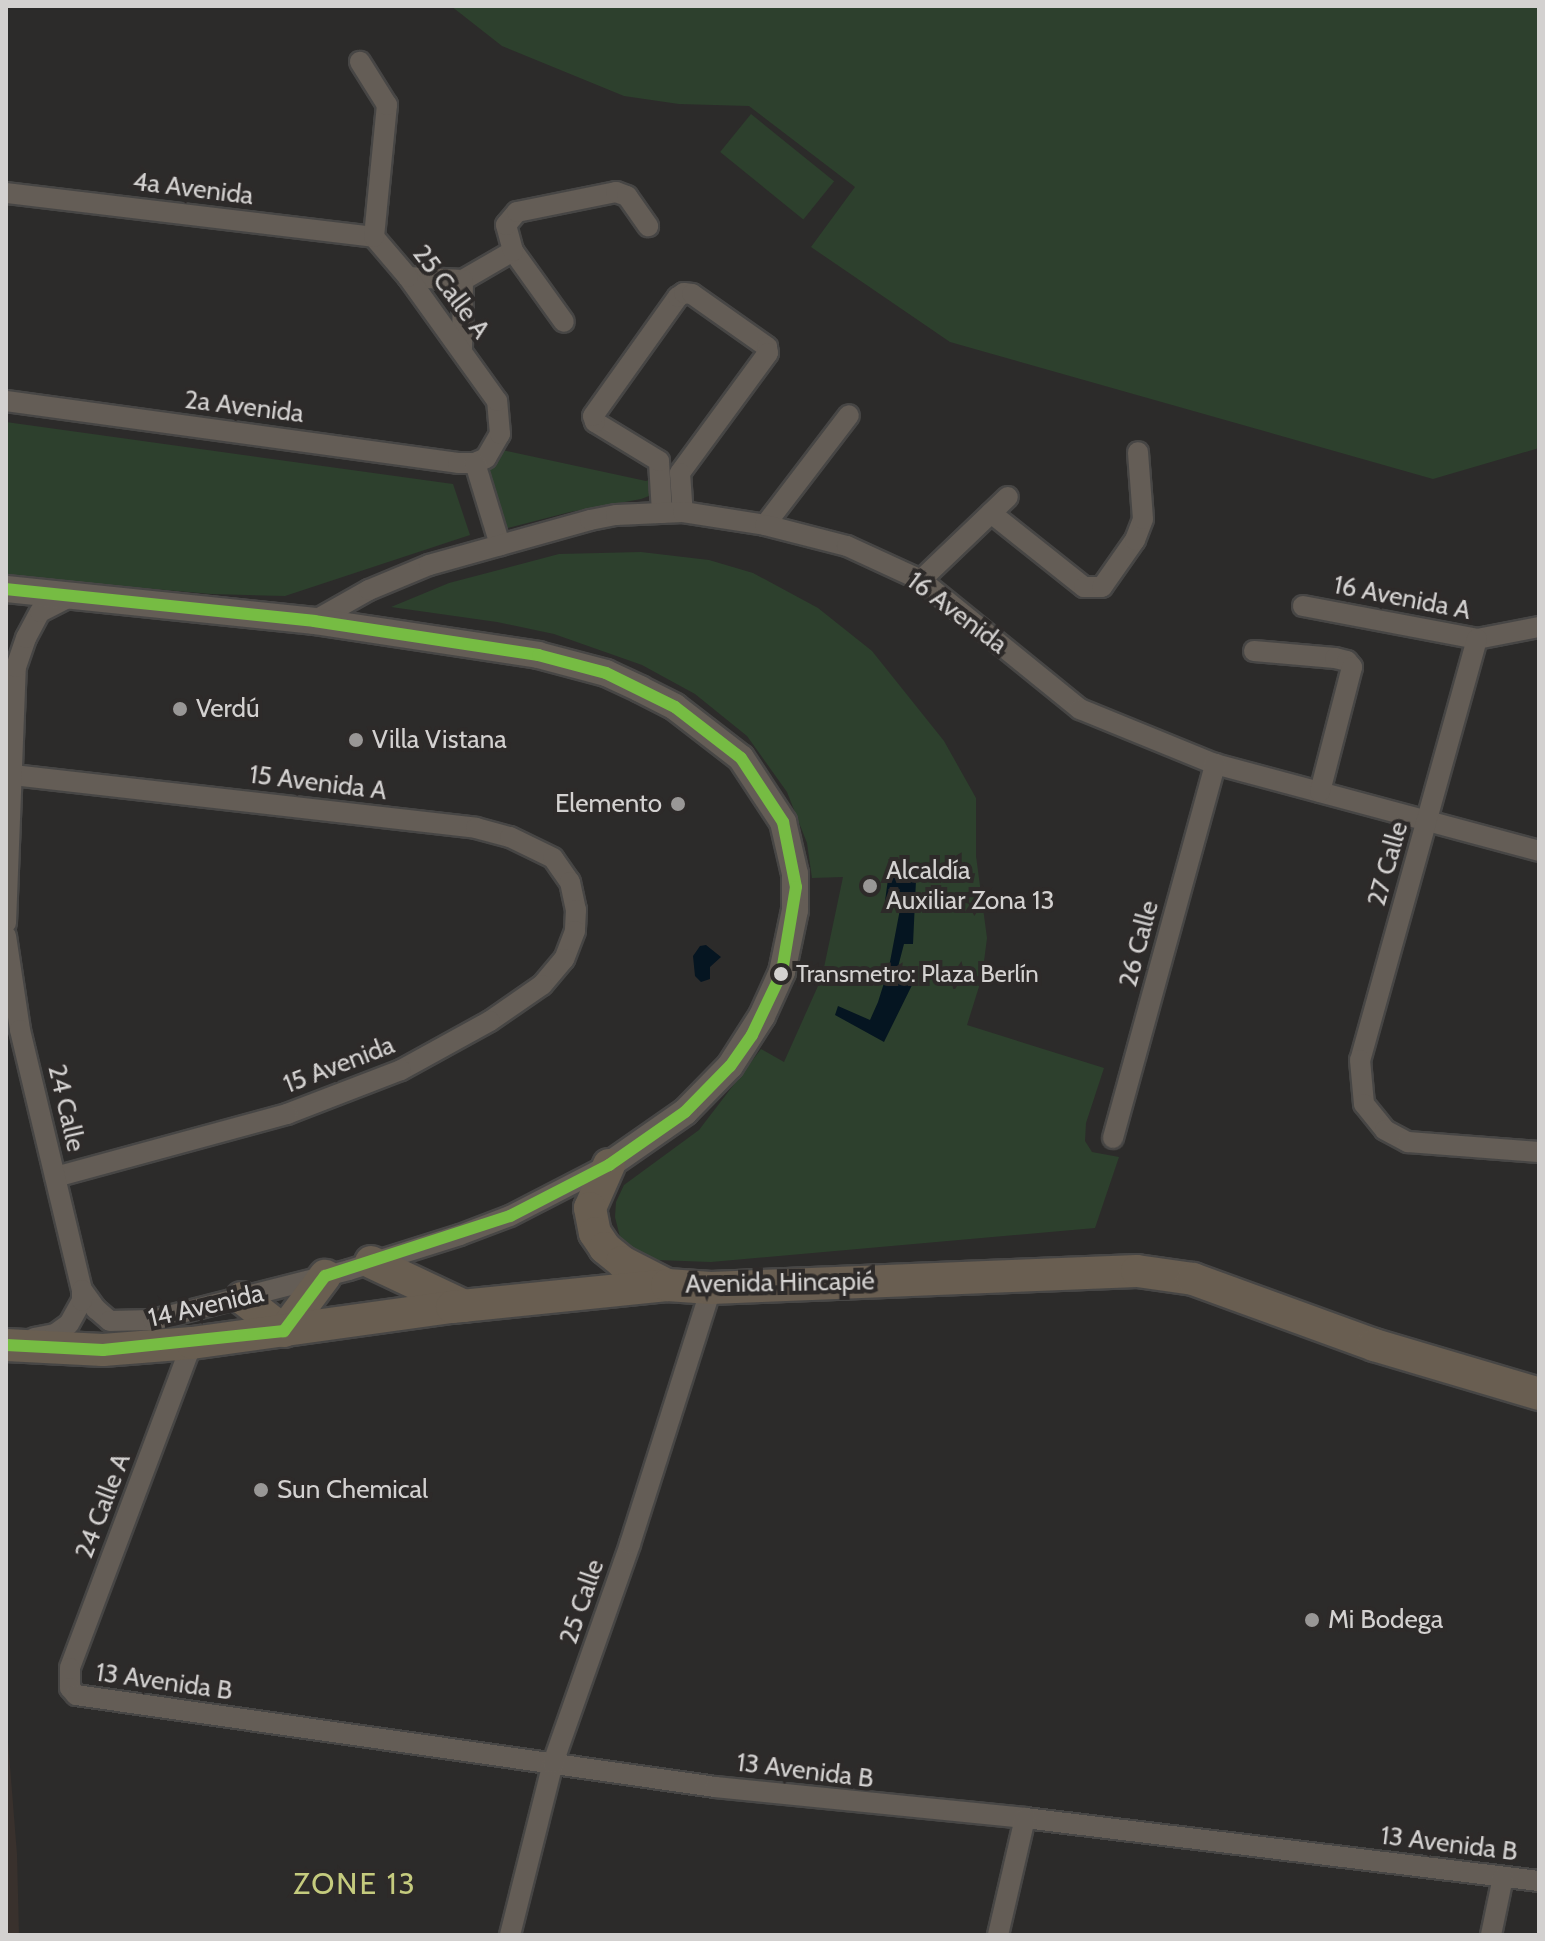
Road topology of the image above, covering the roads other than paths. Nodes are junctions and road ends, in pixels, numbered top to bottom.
1 (360, 62) dead end
2 (6, 193) edge
3 (648, 226) dead end
4 (374, 237) junction
5 (513, 251) junction
6 (408, 277) junction
7 (463, 280) junction
8 (564, 322) dead end
9 (462, 350) junction
10 (6, 401) edge
11 (849, 415) dead end
12 (1138, 452) dead end
13 (475, 463) junction
14 (1008, 497) dead end
15 (672, 512) junction
16 (991, 513) junction
17 (765, 525) junction
18 (500, 545) junction
19 (921, 580) junction
20 (6, 589) edge
21 (78, 595) junction
22 (1303, 606) dead end
23 (314, 621) junction
24 (1539, 627) edge
25 (1477, 639) junction
26 (6, 643) edge
27 (1254, 651) dead end
28 (16, 667) junction
29 (1215, 764) junction
30 (13, 775) junction
31 (1320, 792) junction
32 (1427, 820) junction
33 (1539, 851) edge
34 (576, 910) joint
35 (6, 923) edge
36 (6, 936) edge
37 (1113, 1138) dead end
38 (1539, 1152) edge
39 (609, 1165) junction
40 (55, 1177) junction
41 (371, 1262) junction
42 (325, 1276) junction
43 (667, 1285) junction
44 (711, 1288) junction
45 (82, 1290) junction
46 (242, 1298) junction
47 (464, 1306) junction
48 (110, 1321) joint
49 (284, 1331) junction
50 (192, 1343) junction
51 (6, 1345) edge
52 (1539, 1394) edge
53 (70, 1688) joint
54 (553, 1763) junction
55 (1025, 1818) junction
56 (1503, 1877) junction
57 (1539, 1881) edge
58 (510, 1935) edge
59 (998, 1935) edge
60 (1491, 1935) edge

1 - 4 street, 25 Calle A
2 - 4 street, 4a Avenida
3 - 5 street
4 - 6 street, 25 Calle A
5 - 7 street
5 - 8 street
6 - 7 street
6 - 9 street, 25 Calle A
7 - 9 street
9 - 13 street, 25 Calle A
10 - 13 street, 2a Avenida
11 - 17 street
12 - 16 street
13 - 18 street
14 - 16 street
15 - 15 street
15 - 17 street, 16 Avenida
15 - 18 street, 16 Avenida
16 - 19 street
17 - 19 street, 16 Avenida
18 - 23 street, 16 Avenida
19 - 29 street, 16 Avenida
20 - 21 street
21 - 23 street
21 - 28 street
22 - 25 street, 16 Avenida A
23 - 39 street, 14 Avenida
24 - 25 street, 16 Avenida A
25 - 32 street, 27 Calle
26 - 28 street
27 - 31 street
28 - 30 street
29 - 31 street, 16 Avenida
29 - 37 street, 26 Calle
30 - 34 street, 15 Avenida A
30 - 35 street
31 - 32 street, 16 Avenida
32 - 33 street, 16 Avenida
32 - 38 street, 27 Calle
34 - 40 street, 15 Avenida
36 - 40 street, 24 Calle
39 - 41 street, 14 Avenida
39 - 43 main road
40 - 45 street, 24 Calle
41 - 42 street, 14 Avenida
41 - 47 main road
42 - 46 street, 14 Avenida
42 - 49 main road
43 - 44 main road, Avenida Hincapié
43 - 47 main road, Avenida Hincapié
44 - 52 main road, Avenida Hincapié
44 - 54 street, 25 Calle
45 - 48 street, 24 Calle
45 - 51 street
46 - 48 street, 14 Avenida
46 - 49 main road
47 - 49 main road, Avenida Hincapié
49 - 50 main road, Avenida Hincapié
50 - 51 main road, Avenida Hincapié
50 - 53 street, 24 Calle A
53 - 54 street, 13 Avenida B
54 - 55 street, 13 Avenida B
54 - 58 street, 25 Calle
55 - 56 street, 13 Avenida B
55 - 59 street
56 - 57 street, 13 Avenida B
56 - 60 street

